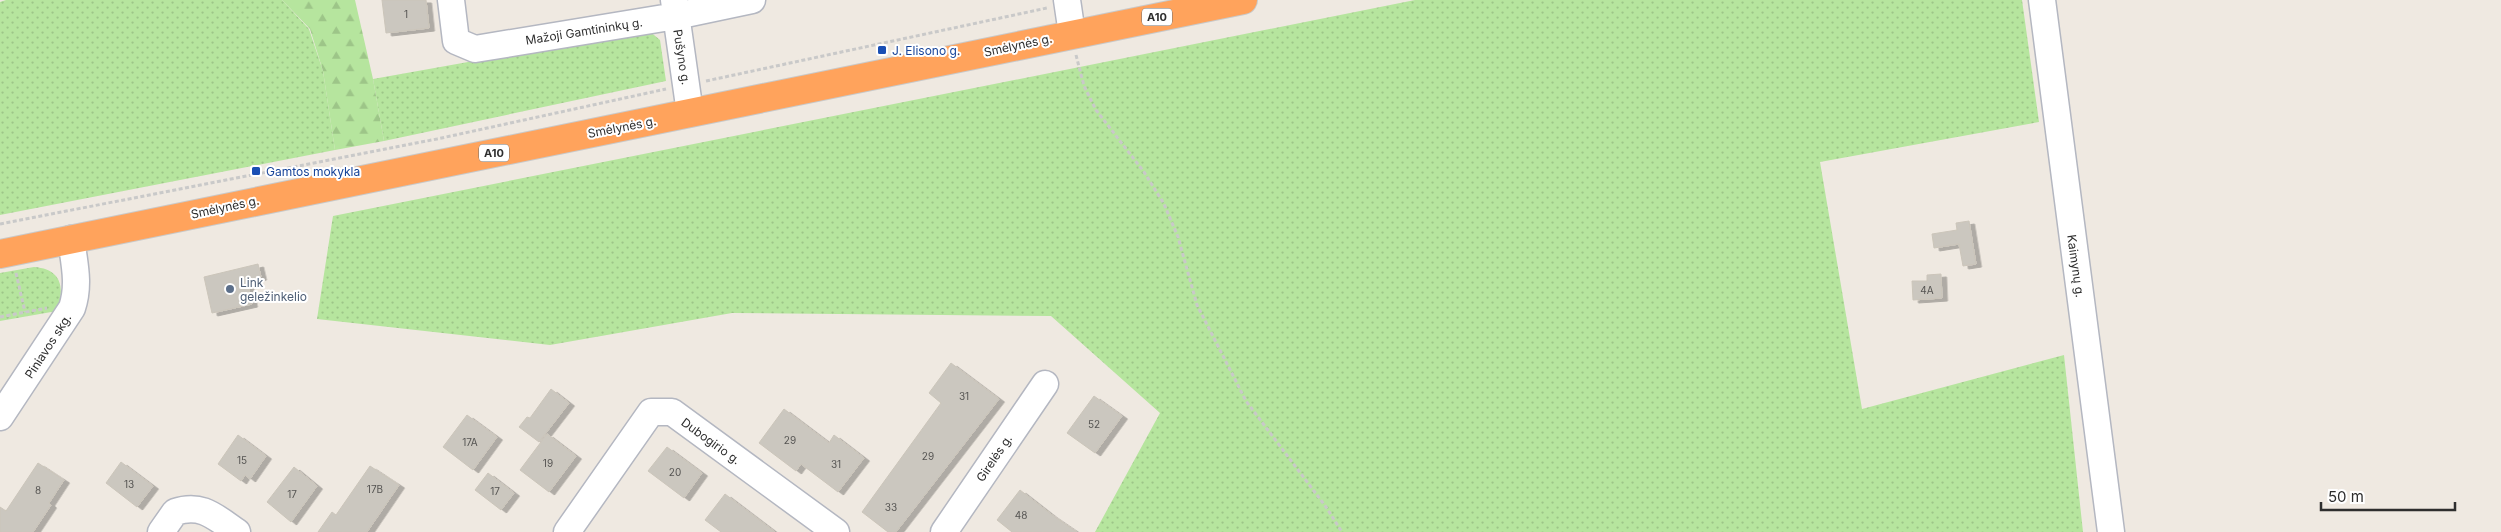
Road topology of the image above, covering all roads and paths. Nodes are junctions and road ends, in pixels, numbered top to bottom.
1 (451, 0) edge
2 (752, 0) edge
3 (1243, 0) edge
4 (2042, 0) edge
5 (1067, 2) edge
6 (675, 8) edge
7 (1072, 34) junction
8 (686, 85) junction
9 (690, 113) junction
10 (0, 224) edge
11 (70, 239) junction
12 (8, 263) edge
13 (72, 308) junction
14 (25, 312) junction
15 (0, 317) edge
16 (1045, 384) dead end
17 (0, 417) edge
18 (161, 532) edge
19 (237, 532) edge
20 (567, 532) edge
21 (836, 532) edge
22 (944, 532) edge
23 (1342, 532) edge
24 (2111, 532) edge

1 - 6 street, Mažoji Gamtininkų g.
2 - 6 street, Mažoji Gamtininkų g.
3 - 7 highway, Smėlynės g. / A10
4 - 24 street, Kaimynų g.
5 - 7 street
5 - 8 path
6 - 8 street, Pušyno g.
7 - 9 highway, Smėlynės g. / A10
7 - 23 path
8 - 9 street, Pušyno g.
8 - 10 path
9 - 11 highway, Smėlynės g. / A10
11 - 12 highway, Smėlynės g. / A10
11 - 13 street, Piniavos skg.
12 - 14 path
13 - 14 path
13 - 17 street, Piniavos skg.
14 - 15 path
16 - 22 street, Girelės g.
18 - 19 street
20 - 21 street, Dubogirio g.

